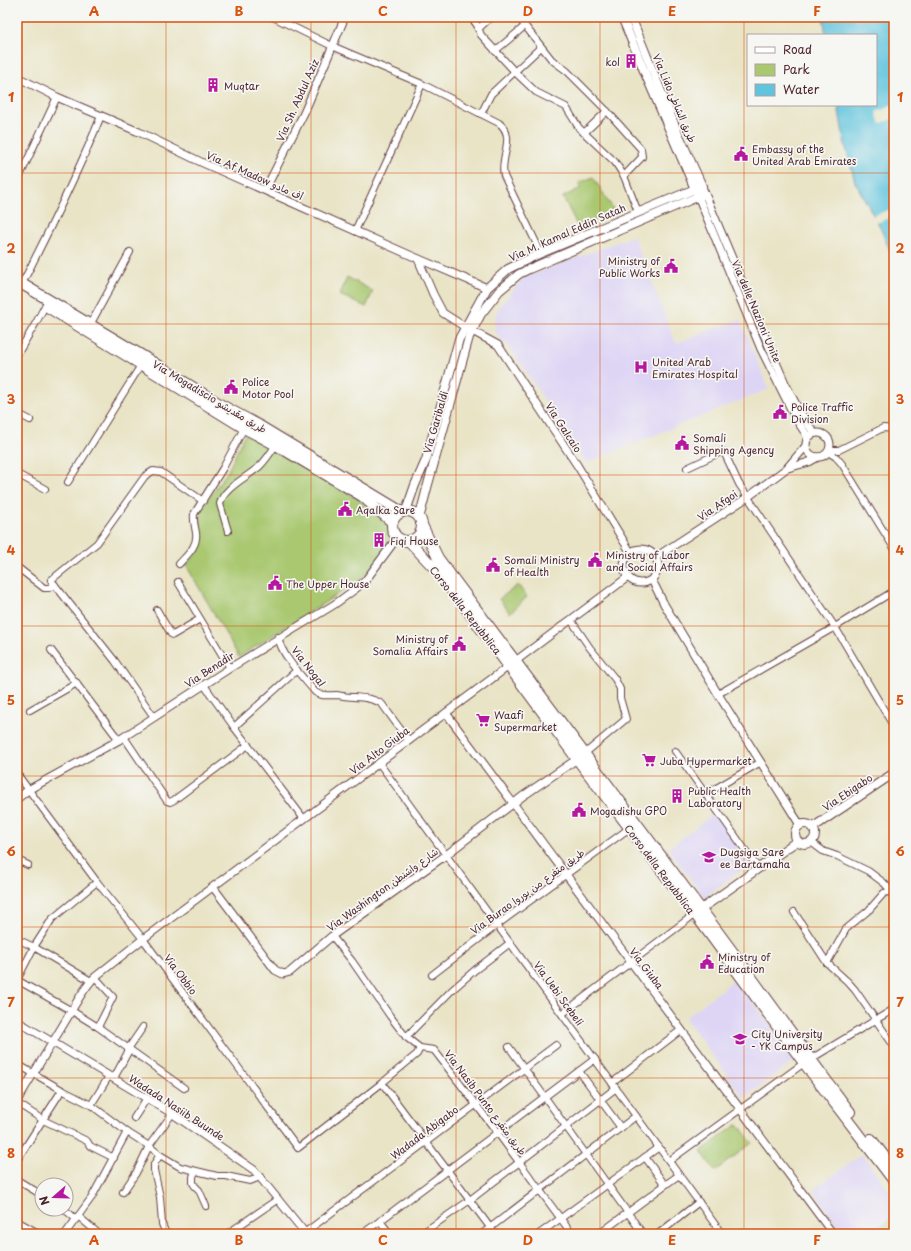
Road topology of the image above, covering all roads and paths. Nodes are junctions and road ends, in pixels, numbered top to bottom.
1 (272, 17) edge
2 (345, 17) edge
3 (471, 17) edge
4 (491, 17) edge
5 (518, 17) edge
6 (622, 17) edge
7 (631, 17) edge
8 (525, 26) junction
9 (478, 29) junction
10 (332, 46) junction
11 (541, 47) junction
12 (495, 51) junction
13 (515, 72) junction
14 (649, 72) junction
15 (17, 77) edge
16 (422, 84) junction
17 (57, 97) junction
18 (607, 111) junction
19 (481, 114) junction
20 (101, 116) junction
21 (584, 133) junction
22 (624, 176) junction
23 (17, 182) edge
24 (265, 190) junction
25 (700, 192) junction
26 (638, 212) junction
27 (355, 231) junction
28 (130, 252) dead end
29 (541, 253) junction
30 (418, 259) junction
31 (525, 261) junction
32 (528, 269) junction
33 (19, 284) edge
34 (487, 288) junction
35 (46, 302) junction
36 (90, 325) junction
37 (469, 329) junction
38 (116, 344) junction
39 (17, 355) edge
40 (141, 365) junction
41 (158, 371) junction
42 (17, 413) edge
43 (30, 420) dead end
44 (244, 428) junction
45 (894, 429) edge
46 (814, 432) junction
47 (807, 438) junction
48 (278, 442) junction
49 (805, 447) junction
50 (829, 451) junction
51 (818, 457) junction
52 (687, 468) dead end
53 (787, 468) junction
54 (17, 474) edge
55 (68, 482) dead end
56 (45, 489) dead end
57 (748, 496) junction
58 (203, 501) junction
59 (404, 512) junction
60 (420, 521) junction
61 (392, 522) junction
62 (228, 532) dead end
63 (397, 538) junction
64 (409, 541) junction
65 (894, 548) edge
66 (631, 553) junction
67 (656, 558) junction
68 (179, 564) dead end
69 (17, 567) edge
70 (628, 577) junction
71 (652, 580) junction
72 (178, 582) dead end
73 (55, 585) junction
74 (894, 591) edge
75 (158, 610) dead end
76 (200, 619) junction
77 (571, 620) junction
78 (835, 627) junction
79 (278, 637) junction
80 (51, 650) dead end
81 (512, 664) junction
82 (230, 668) junction
83 (297, 670) junction
84 (77, 683) junction
85 (204, 685) junction
86 (718, 694) junction
87 (30, 710) dead end
88 (446, 713) junction
89 (154, 717) junction
90 (234, 727) junction
91 (894, 727) edge
92 (121, 739) junction
93 (409, 741) junction
94 (248, 745) junction
95 (675, 751) dead end
96 (580, 756) junction
97 (760, 762) junction
98 (379, 763) junction
99 (894, 773) edge
100 (17, 774) edge
101 (28, 790) junction
102 (706, 794) junction
103 (17, 799) edge
104 (513, 803) junction
105 (304, 819) junction
106 (800, 825) junction
107 (633, 826) junction
108 (812, 828) junction
109 (797, 841) junction
110 (811, 842) junction
111 (446, 855) junction
112 (17, 860) edge
113 (28, 865) dead end
114 (758, 868) junction
115 (566, 874) junction
116 (97, 882) junction
117 (214, 886) junction
118 (893, 892) edge
119 (698, 912) junction
120 (794, 912) dead end
121 (497, 925) junction
122 (332, 936) junction
123 (17, 939) edge
124 (143, 939) junction
125 (510, 943) junction
126 (34, 947) junction
127 (631, 962) junction
128 (827, 963) junction
129 (432, 975) dead end
130 (93, 979) junction
131 (17, 980) edge
132 (894, 1009) edge
133 (72, 1011) junction
134 (562, 1014) junction
135 (877, 1020) junction
136 (17, 1021) edge
137 (98, 1027) junction
138 (143, 1027) dead end
139 (681, 1030) junction
140 (406, 1037) junction
141 (53, 1042) junction
142 (556, 1045) dead end
143 (894, 1046) edge
144 (509, 1047) dead end
145 (420, 1048) junction
146 (128, 1049) junction
147 (595, 1059) junction
148 (808, 1061) junction
149 (17, 1064) edge
150 (524, 1069) junction
151 (579, 1071) junction
152 (33, 1073) junction
153 (112, 1077) junction
154 (382, 1083) junction
155 (614, 1086) junction
156 (184, 1088) dead end
157 (62, 1090) junction
158 (544, 1097) junction
159 (147, 1098) junction
160 (601, 1100) junction
161 (17, 1102) edge
162 (91, 1105) junction
163 (476, 1105) junction
164 (740, 1109) junction
165 (172, 1114) junction
166 (636, 1116) junction
167 (134, 1118) dead end
168 (43, 1120) junction
169 (566, 1127) junction
170 (621, 1128) junction
171 (127, 1132) junction
172 (497, 1132) junction
173 (426, 1142) junction
174 (149, 1146) junction
175 (658, 1147) junction
176 (160, 1155) junction
177 (586, 1155) junction
178 (645, 1157) junction
179 (114, 1158) junction
180 (17, 1160) edge
181 (669, 1161) junction
182 (519, 1162) junction
183 (894, 1169) edge
184 (448, 1170) junction
185 (195, 1171) junction
186 (679, 1175) junction
187 (260, 1178) junction
188 (17, 1180) edge
189 (894, 1182) edge
190 (607, 1184) junction
191 (665, 1185) junction
192 (34, 1190) edge
193 (540, 1190) junction
194 (123, 1192) dead end
195 (278, 1199) junction
196 (470, 1200) junction
197 (699, 1202) junction
198 (206, 1206) dead end
199 (628, 1213) junction
200 (74, 1215) edge
201 (77, 1217) junction
202 (560, 1218) junction
203 (17, 1220) edge
204 (380, 1221) junction
205 (490, 1227) junction
206 (40, 1234) edge
207 (65, 1234) edge
208 (99, 1234) edge
209 (166, 1234) edge
210 (227, 1234) edge
211 (305, 1234) edge
212 (362, 1234) edge
213 (390, 1234) edge
214 (420, 1234) edge
215 (482, 1234) edge
216 (495, 1234) edge
217 (539, 1234) edge
218 (572, 1234) edge
219 (599, 1234) edge
220 (643, 1234) edge
221 (658, 1234) edge
222 (722, 1234) edge
223 (833, 1234) edge

1 - 10 street
2 - 10 street, Via Sh. Abdul Aziz
3 - 9 street
4 - 9 street
5 - 8 street
6 - 14 main road, Via Lido طريق الشاطئ
7 - 14 main road, Via Lido طريق الشاطئ
8 - 11 street
8 - 12 street
9 - 12 street
10 - 16 street
10 - 24 street, Via Sh. Abdul Aziz
11 - 13 street
11 - 18 street
12 - 13 street
13 - 19 street
13 - 21 street
14 - 25 main road, Via Lido طريق الشاطئ
14 - 25 main road, Via Lido طريق الشاطئ
15 - 17 street, Via Af Madow أف مادو
16 - 19 street
16 - 27 street
17 - 20 street, Via Af Madow أف مادو
17 - 23 street
18 - 21 street
18 - 22 street
19 - 29 street
20 - 24 street, Via Af Madow أف مادو
20 - 33 street
21 - 22 street
22 - 26 street
24 - 27 street, Via Af Madow أف مادو
25 - 26 main road, Via M. Kamal Eddin Satah
25 - 32 main road, Via M. Kamal Eddin Satah
25 - 46 street, Via delle Nazioni Unite
25 - 47 street, Via delle Nazioni Unite
26 - 29 main road, Via M. Kamal Eddin Satah
27 - 30 street, Via Af Madow أف مادو
28 - 36 street
29 - 31 main road, Via M. Kamal Eddin Satah
30 - 34 street, Via Af Madow أف مادو
30 - 37 street, Via Galcaio
31 - 32 main road
31 - 34 main road, Via M. Kamal Eddin Satah
32 - 37 main road, Via M. Kamal Eddin Satah
33 - 35 highway, Via Mogadiscio طريق مقديشو
34 - 37 main road, Via M. Kamal Eddin Satah
35 - 36 highway, Via Mogadiscio طريق مقديشو
35 - 38 highway, Via Mogadiscio طريق مقديشو
35 - 39 street
36 - 38 highway, Via Mogadiscio طريق مقديشو
37 - 59 main road, Via Garibaldi
37 - 60 main road, Via Garibaldi
37 - 66 street, Via Galcaio
38 - 40 highway, Via Mogadiscio طريق مقديشو
38 - 41 highway, Via Mogadiscio طريق مقديشو
40 - 41 highway, Via Mogadiscio طريق مقديشو
40 - 55 street
41 - 44 highway, Via Mogadiscio طريق مقديشو
41 - 48 highway, Via Mogadiscio طريق مقديشو
42 - 43 street
44 - 48 highway, Via Mogadiscio طريق مقديشو
44 - 58 street
45 - 50 street
46 - 47 street
46 - 50 street
47 - 49 street
48 - 59 highway, Via Mogadiscio طريق مقديشو
48 - 61 highway, Via Mogadiscio طريق مقديشو
48 - 62 street
49 - 51 street
49 - 53 street
50 - 51 street
50 - 65 street
51 - 53 street
52 - 57 street
53 - 57 street, Via Afgoi
54 - 56 street
57 - 67 street, Via Afgoi
57 - 78 street
58 - 68 street
58 - 73 street
59 - 60 highway
59 - 61 highway
60 - 64 highway
60 - 81 highway
61 - 63 highway
63 - 64 highway
63 - 79 street, Via Benadir
64 - 81 highway, Corso della Repubblica
66 - 67 street
66 - 70 street
67 - 71 street
69 - 73 street
70 - 71 street
70 - 77 street, Via Alto Giuba
71 - 86 street
72 - 76 street
73 - 89 street
74 - 78 street
75 - 76 street
76 - 82 street
77 - 81 street, Via Alto Giuba
77 - 96 street
78 - 86 street
78 - 91 street
79 - 82 street, Via Benadir
79 - 83 street, Via Nogal
80 - 84 street
81 - 88 street, Via Alto Giuba
81 - 96 highway
82 - 85 street, Via Benadir
83 - 90 street
83 - 93 street, Via Nogal
84 - 87 street
84 - 92 street
85 - 89 street, Via Benadir
85 - 90 street
86 - 97 street
88 - 93 street, Via Alto Giuba
88 - 104 street, Via Giuba
89 - 92 street, Via Benadir
90 - 94 street
92 - 94 street
92 - 101 street, Via Benadir
93 - 98 street, Via Alto Giuba
94 - 105 street
95 - 102 street
96 - 104 street, Via Washington شارع واشنطن
96 - 107 highway
97 - 102 street
97 - 106 street
98 - 105 street, Via Alto Giuba
98 - 111 street, Via Uebi Scebeli
99 - 108 main road, Via Ebigabo
100 - 101 street, Via Obbio
101 - 103 street, Via Benadir
101 - 116 street, Via Obbio
102 - 114 street
104 - 111 street, Via Washington شارع واشنطن
104 - 115 street, Via Giuba
105 - 117 street, Via Alto Giuba
106 - 108 main road
106 - 109 main road
107 - 115 street, Via Burao طريق متفرع من بوروا
107 - 119 highway
108 - 110 main road
109 - 110 main road
109 - 114 main road
110 - 118 street
111 - 121 street, Via Uebi Scebeli
111 - 122 street, Via Washington شارع واشنطن
112 - 113 street
114 - 119 main road
115 - 121 street, Via Burao طريق متفرع من بوروا
115 - 127 street, Via Giuba
116 - 124 street, Via Obbio
116 - 126 street
117 - 122 street, Via Washington شارع واشنطن
117 - 124 street, Via Alto Giuba
118 - 128 street
119 - 127 street
119 - 148 highway
120 - 128 street
121 - 125 street, Via Uebi Scebeli
121 - 129 street, Via Burao طريق متفرع من بوروا
122 - 140 street, Via Nasib Punto طريق متفرع
123 - 126 street
124 - 130 street, Via Alto Giuba
124 - 154 street, Via Obbio
125 - 134 street, Via Uebi Scebeli
125 - 140 street
126 - 130 street
126 - 131 street
127 - 134 street
127 - 139 street, Via Giuba
128 - 135 street
130 - 133 street, Via Alto Giuba
130 - 137 street
131 - 133 street
132 - 135 street
133 - 137 street
133 - 141 street, Via Alto Giuba
134 - 147 street, Via Uebi Scebeli
135 - 143 street
135 - 148 street
136 - 141 street, Wadada Nasiib Buunde
137 - 146 street
138 - 146 street
139 - 155 street
139 - 164 street, Via Giuba
140 - 145 street, Via Nasib Punto طريق متفرع
141 - 152 street, Via Alto Giuba
141 - 153 street, Wadada Nasiib Buunde
142 - 150 street, Wadada Abigabo
144 - 150 street
145 - 154 street
145 - 163 street, Via Nasib Punto طريق متفرع
146 - 153 street
146 - 156 street
147 - 151 street
147 - 155 street, Via Uebi Scebeli
148 - 164 street
148 - 183 highway
148 - 189 highway
149 - 152 street
150 - 158 street
150 - 163 street, Wadada Abigabo
151 - 158 street
151 - 160 street
152 - 157 street
152 - 161 street, Via Alto Giuba
153 - 159 street, Wadada Nasiib Buunde
153 - 162 street
154 - 173 street
155 - 160 street
155 - 166 street, Via Uebi Scebeli
157 - 162 street
157 - 168 street
158 - 169 street
158 - 172 street
159 - 165 street, Wadada Nasiib Buunde
159 - 167 street
160 - 169 street
160 - 170 street
161 - 168 street
162 - 171 street
163 - 172 street, Via Nasib Punto طريق متفرع
163 - 173 street, Wadada Abigabo
164 - 181 street
164 - 223 street, Via Giuba
165 - 174 street
165 - 187 street, Wadada Nasiib Buunde
166 - 170 street
166 - 175 street, Via Uebi Scebeli
168 - 179 street
168 - 180 street
169 - 177 street
169 - 182 street
170 - 177 street
171 - 174 street
171 - 179 street
172 - 182 street, Via Nasib Punto طريق متفرع
172 - 184 street
173 - 184 street
173 - 211 street, Wadada Abigabo
174 - 176 street
174 - 194 street
175 - 178 street
175 - 181 street, Via Uebi Scebeli
176 - 185 street
176 - 209 street
177 - 190 street
177 - 193 street
178 - 190 street
178 - 191 street
179 - 201 street
181 - 186 street, Via Uebi Scebeli
182 - 193 street, Via Nasib Punto طريق متفرع
182 - 196 street
184 - 196 street
184 - 204 street
185 - 187 street
185 - 198 street
186 - 191 street
186 - 197 street, Via Uebi Scebeli
187 - 195 street, Wadada Nasiib Buunde
188 - 192 street
190 - 199 street
190 - 202 street
191 - 199 street
193 - 202 street, Via Nasib Punto طريق متفرع
193 - 205 street
195 - 210 street
195 - 211 street, Wadada Nasiib Buunde
196 - 205 street
196 - 214 street
197 - 221 street
197 - 222 street, Via Uebi Scebeli
199 - 219 street
199 - 220 street
200 - 201 street
201 - 207 street
201 - 208 street
202 - 217 street
202 - 218 street, Via Nasib Punto طريق متفرع
203 - 206 street
204 - 212 street
204 - 213 street
205 - 215 street
205 - 216 street

